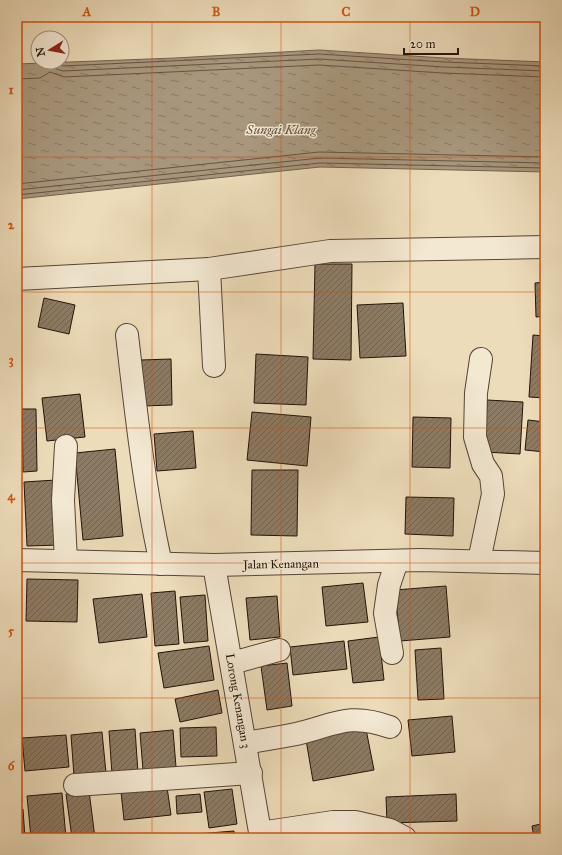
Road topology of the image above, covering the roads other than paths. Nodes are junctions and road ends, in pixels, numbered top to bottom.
1 (545, 247) edge
2 (209, 269) junction
3 (17, 279) edge
4 (127, 335) dead end
5 (481, 359) dead end
6 (214, 366) dead end
7 (66, 446) dead end
8 (17, 560) edge
9 (66, 561) junction
10 (396, 561) junction
11 (479, 561) junction
12 (545, 563) edge
13 (160, 564) junction
14 (214, 565) junction
15 (279, 650) dead end
16 (392, 653) dead end
17 (232, 663) junction
18 (390, 727) dead end
19 (246, 742) junction
20 (251, 773) junction
21 (75, 785) dead end
22 (261, 835) edge
23 (405, 838) edge

1 - 2 street
2 - 3 street
2 - 6 street
4 - 13 street
5 - 11 street
7 - 9 street
8 - 9 street, Jalan Kenangan
9 - 13 street, Jalan Kenangan
10 - 11 street, Jalan Kenangan
10 - 14 street, Jalan Kenangan
10 - 16 street
11 - 12 street, Jalan Kenangan
13 - 14 street, Jalan Kenangan
14 - 17 street, Lorong Kenangan 3
15 - 17 street
17 - 19 street, Lorong Kenangan 3
18 - 19 street
19 - 20 street, Lorong Kenangan 3
20 - 21 street
20 - 22 street, Lorong Kenangan 3
22 - 23 street

